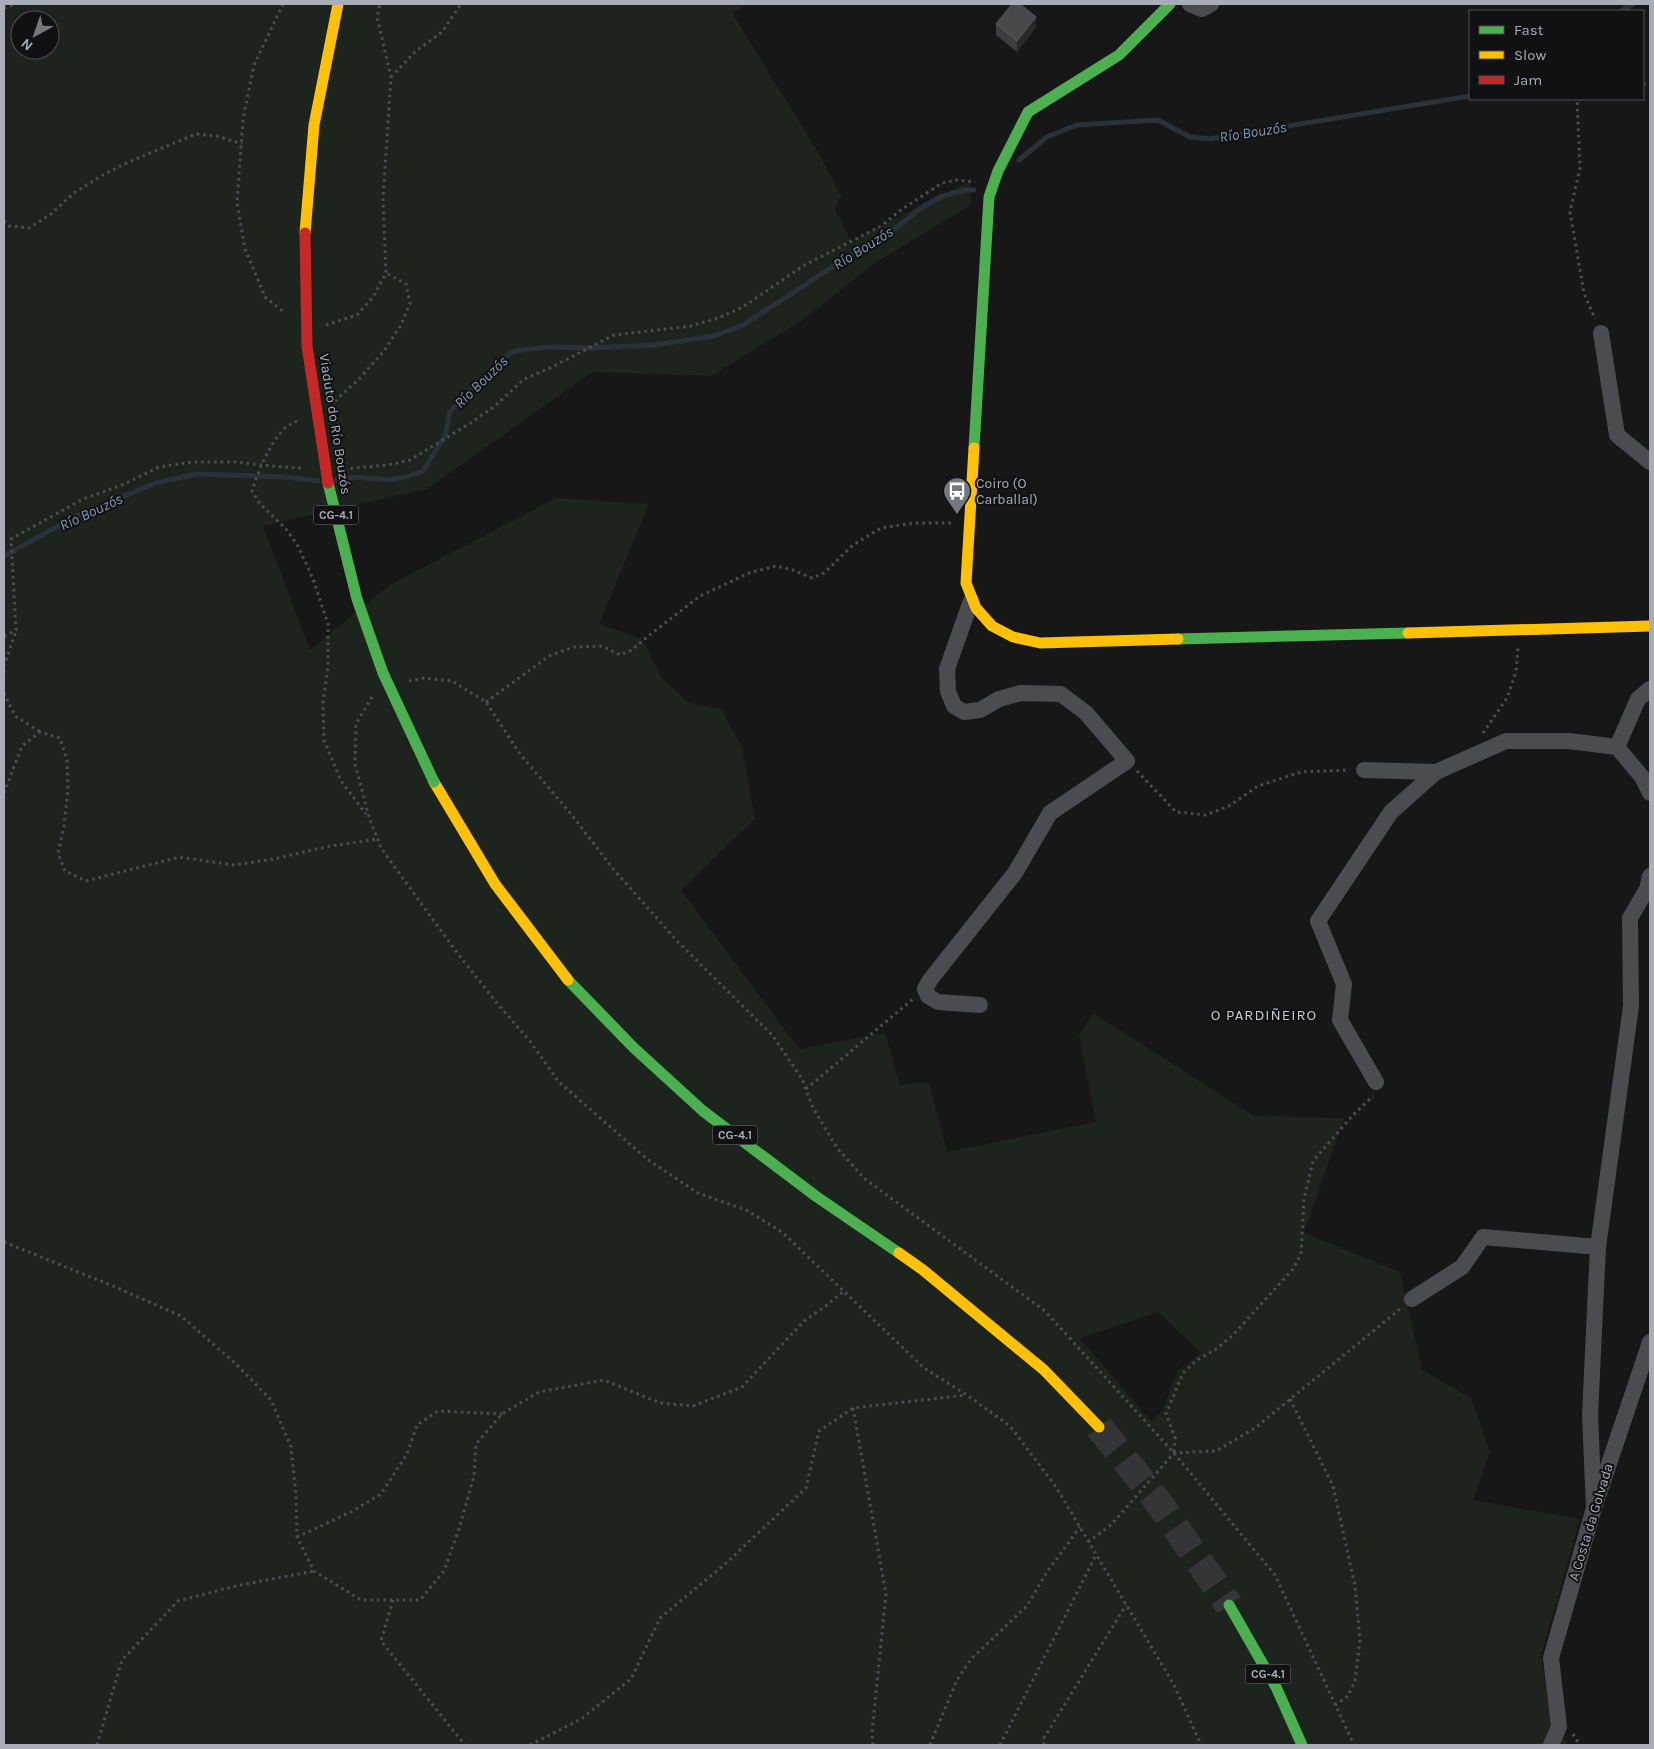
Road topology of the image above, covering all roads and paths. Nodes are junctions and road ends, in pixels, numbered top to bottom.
1 (16, 4) edge
2 (338, 4) edge
3 (461, 4) edge
4 (1170, 4) edge
5 (1190, 4) edge
6 (1211, 4) edge
7 (4, 8) edge
8 (391, 77) dead end
9 (1577, 100) edge
10 (242, 144) dead end
11 (993, 187) junction
12 (4, 221) edge
13 (386, 273) dead end
14 (1601, 333) joint
15 (330, 404) dead end
16 (299, 420) dead end
17 (1650, 462) edge
18 (260, 465) junction
19 (311, 468) dead end
20 (340, 469) dead end
21 (970, 523) junction
22 (971, 600) junction
23 (1650, 626) edge
24 (16, 630) junction
25 (4, 636) edge
26 (1518, 651) dead end
27 (4, 673) edge
28 (406, 682) dead end
29 (1650, 689) edge
30 (4, 693) edge
31 (380, 693) dead end
32 (486, 702) junction
33 (40, 732) junction
34 (1481, 736) dead end
35 (1617, 747) junction
36 (1127, 761) junction
37 (1364, 770) joint
38 (1436, 772) junction
39 (4, 793) edge
40 (1650, 793) edge
41 (369, 817) junction
42 (378, 839) junction
43 (1650, 876) edge
44 (925, 989) junction
45 (980, 1005) dead end
46 (1376, 1082) joint
47 (806, 1089) junction
48 (4, 1242) edge
49 (1598, 1247) junction
50 (843, 1292) junction
51 (1412, 1299) joint
52 (1650, 1342) edge
53 (966, 1394) junction
54 (1290, 1399) junction
55 (853, 1408) junction
56 (502, 1414) junction
57 (1099, 1427) tunnel mouth
58 (1174, 1453) junction
59 (1594, 1508) junction
60 (1080, 1527) junction
61 (297, 1537) junction
62 (1088, 1542) junction
63 (1096, 1554) junction
64 (314, 1571) junction
65 (393, 1600) junction
66 (1229, 1604) tunnel mouth
67 (1126, 1605) junction
68 (1335, 1705) junction
69 (97, 1745) edge
70 (465, 1745) edge
71 (530, 1745) edge
72 (873, 1745) edge
73 (930, 1745) edge
74 (1000, 1745) edge
75 (1043, 1745) edge
76 (1201, 1745) edge
77 (1302, 1745) edge
78 (1354, 1745) edge
79 (1551, 1745) edge

1 - 7 path
2 - 57 main road, Viaduto do Río Bouzós / CG-4.1, bridge
3 - 8 path
4 - 11 main road
5 - 6 street
9 - 14 path
10 - 12 path
11 - 20 path
11 - 21 main road
13 - 15 path
14 - 17 street
16 - 18 path
18 - 19 path
18 - 24 path
18 - 41 path
21 - 22 main road
21 - 32 path
22 - 23 main road
22 - 36 street
24 - 25 path
24 - 27 path
26 - 34 path
28 - 32 path
29 - 35 street
30 - 33 path
31 - 41 path
32 - 47 path
33 - 39 path
33 - 42 path
35 - 38 street
35 - 40 street
36 - 37 path
36 - 44 street
37 - 38 street
38 - 46 street
41 - 42 path
42 - 50 path
43 - 49 street
44 - 45 street
44 - 47 path
46 - 58 path
47 - 58 path
48 - 61 path
49 - 51 street
49 - 59 street
50 - 53 path
50 - 56 path
51 - 54 path
52 - 59 street, A Costa da Golvada
53 - 55 path
53 - 60 path
54 - 58 path
54 - 68 path
55 - 71 path
55 - 72 path
56 - 61 path
56 - 65 path
58 - 62 path
58 - 68 path
59 - 79 street, A Costa da Golvada
60 - 62 path
60 - 73 path
61 - 64 path
62 - 63 path
63 - 67 path
63 - 74 path
64 - 65 path
64 - 69 path
65 - 70 path
66 - 77 main road, CG-4.1
67 - 75 path
67 - 76 path
68 - 78 path

